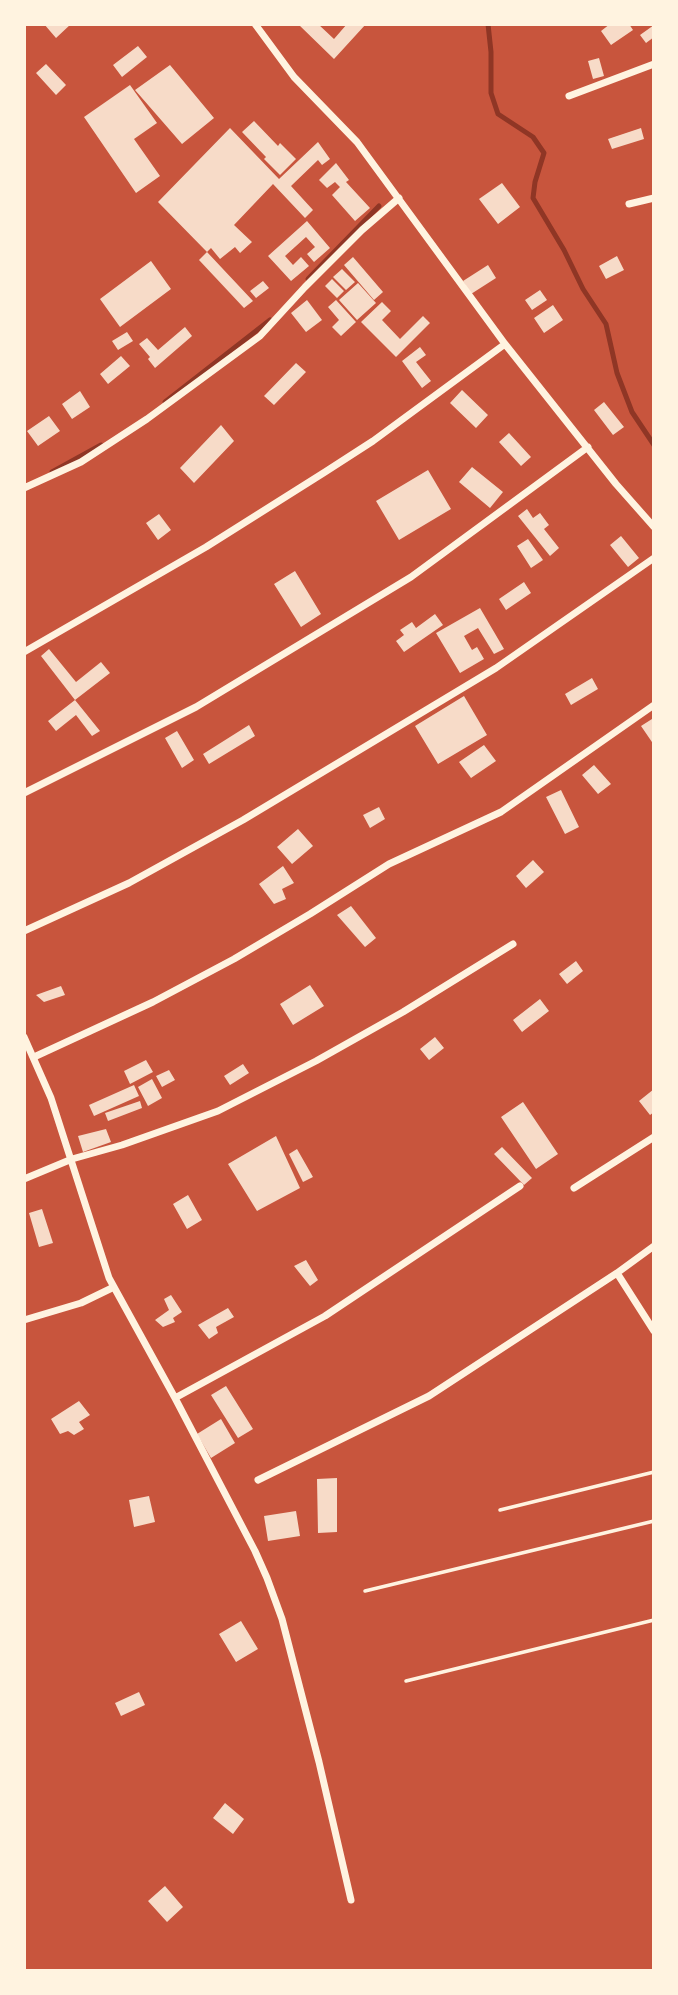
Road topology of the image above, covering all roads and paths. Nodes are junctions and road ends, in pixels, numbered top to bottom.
1 (255, 24) edge
2 (653, 64) edge
3 (569, 96) dead end
4 (399, 198) junction
5 (653, 198) edge
6 (629, 204) dead end
7 (505, 344) junction
8 (587, 447) junction
9 (24, 488) edge
10 (653, 527) edge
11 (653, 558) edge
12 (24, 652) edge
13 (653, 705) edge
14 (24, 793) edge
15 (24, 931) edge
16 (513, 944) dead end
17 (25, 1039) edge
18 (34, 1057) junction
19 (653, 1137) edge
20 (72, 1160) junction
21 (24, 1179) edge
22 (520, 1186) dead end
23 (574, 1188) dead end
24 (653, 1246) edge
25 (617, 1273) junction
26 (114, 1287) junction
27 (24, 1320) edge
28 (653, 1331) edge
29 (175, 1398) junction
30 (653, 1472) edge
31 (258, 1480) dead end
32 (500, 1510) dead end
33 (653, 1521) edge
34 (365, 1591) dead end
35 (653, 1620) edge
36 (406, 1681) dead end
37 (351, 1900) dead end

1 - 4 street
2 - 3 street
4 - 7 street
4 - 9 street
5 - 6 street
7 - 8 street
7 - 12 street
8 - 10 street
8 - 14 street
11 - 15 street
13 - 18 street
16 - 20 street
17 - 18 street
18 - 20 street
19 - 23 street
20 - 21 street
20 - 26 street
22 - 29 street
24 - 25 street
25 - 28 street
25 - 31 street
26 - 27 street
26 - 29 street
29 - 37 street
30 - 32 path
33 - 34 path
35 - 36 path

